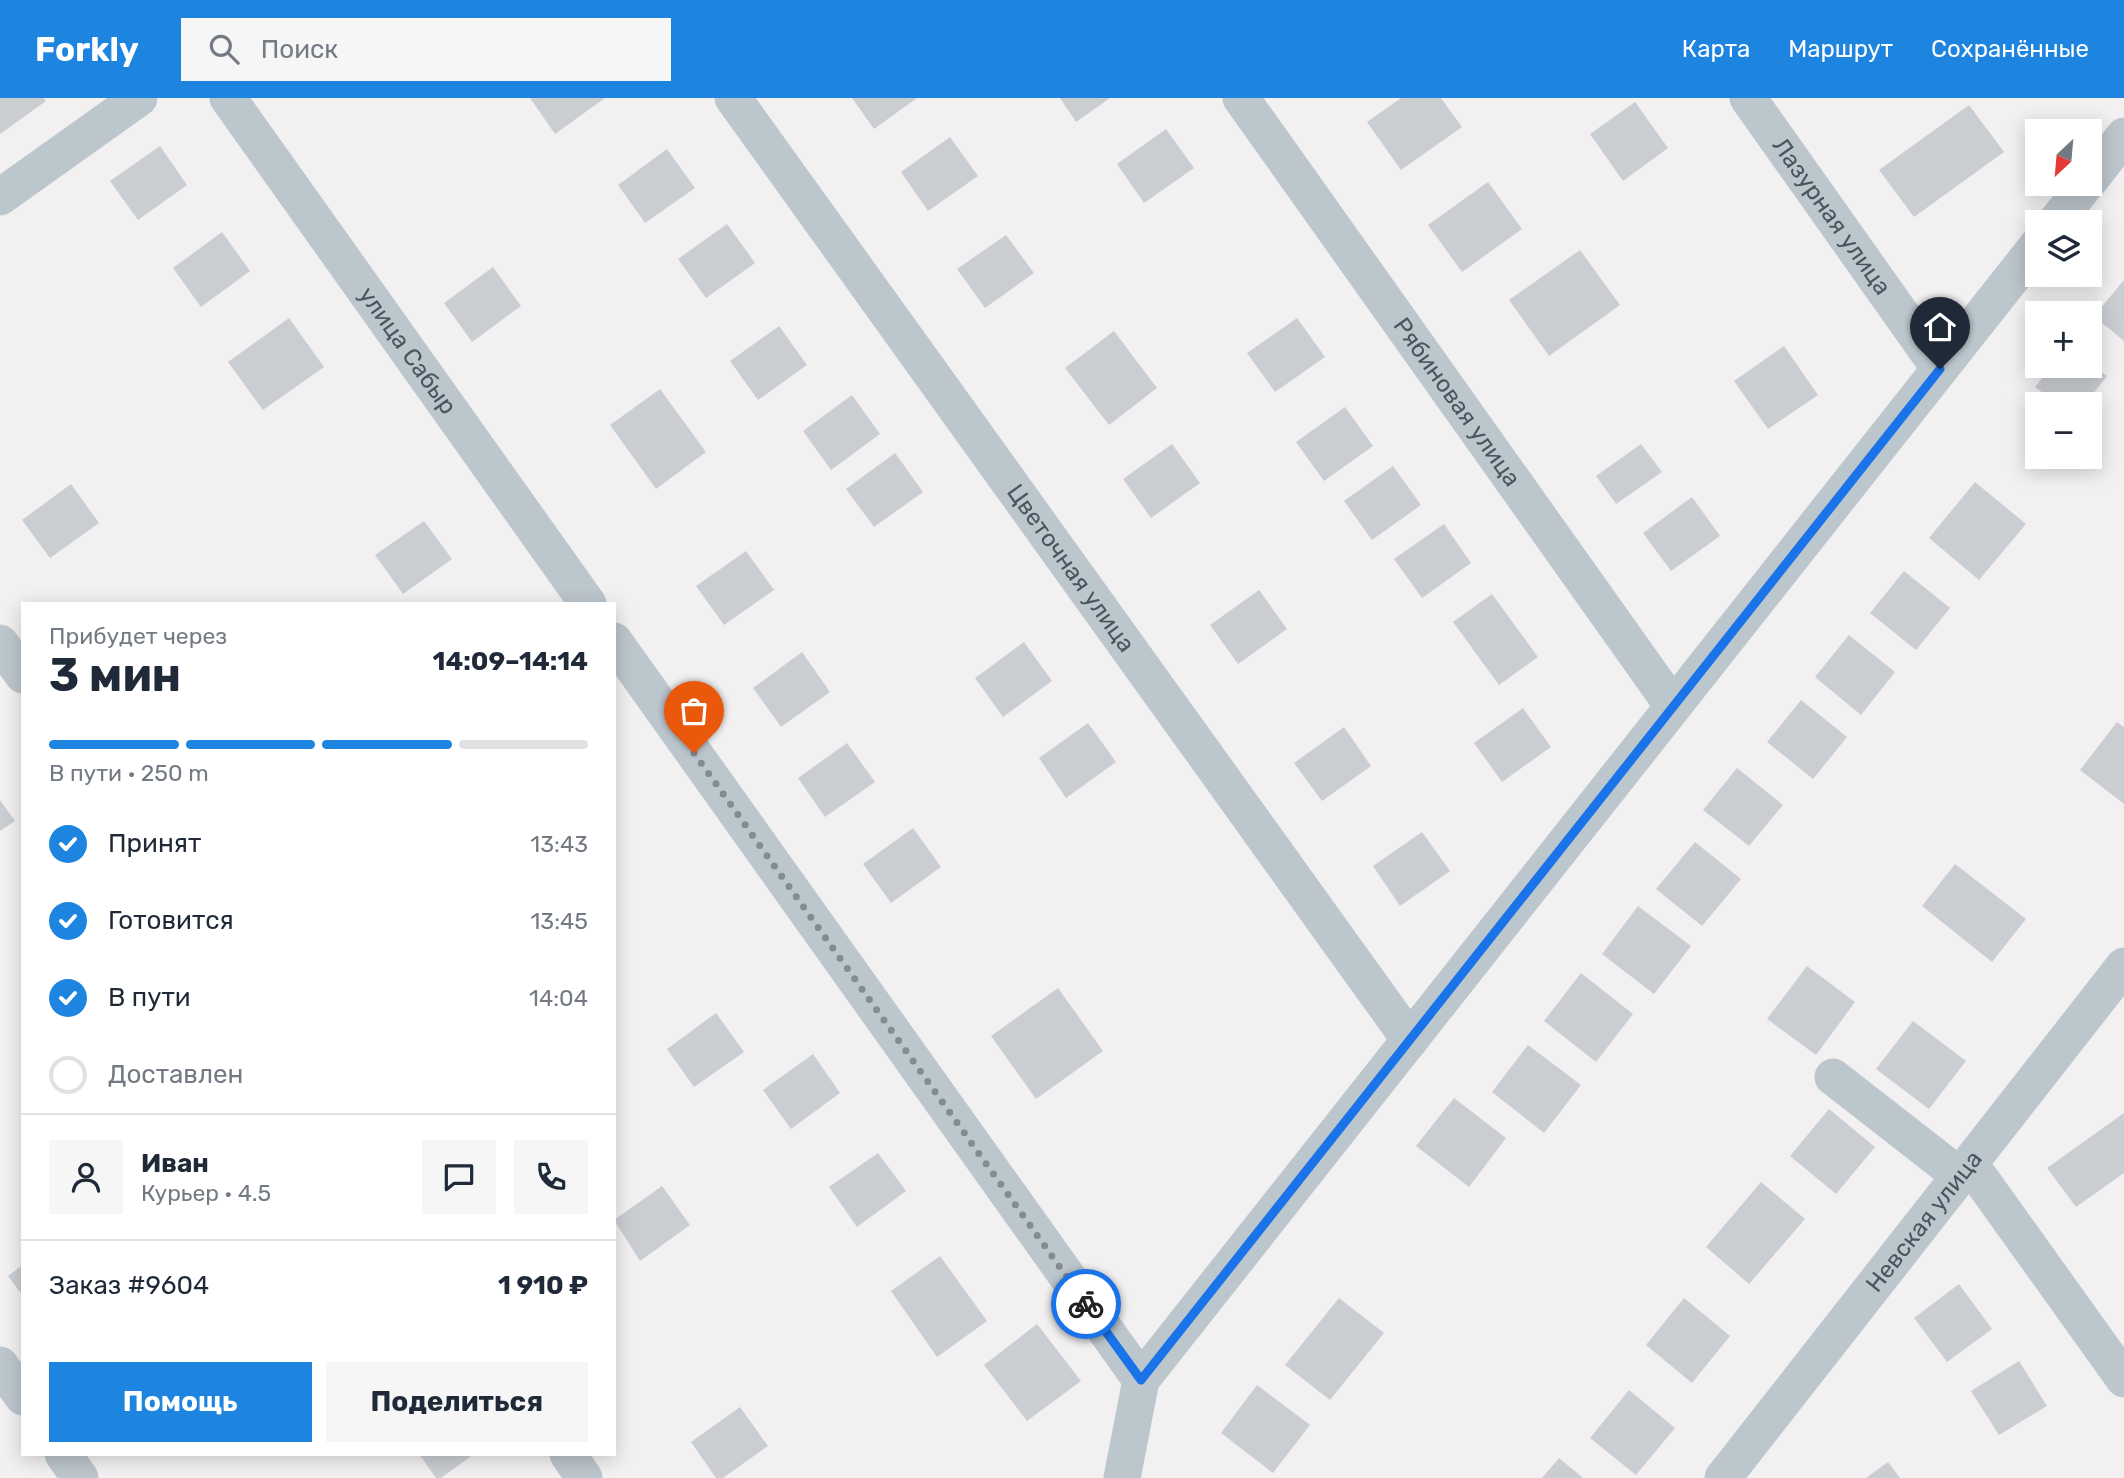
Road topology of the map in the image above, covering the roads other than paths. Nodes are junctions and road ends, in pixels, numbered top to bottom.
1 (139, 98) edge
2 (228, 98) edge
3 (733, 98) edge
4 (1241, 98) edge
5 (1748, 98) edge
6 (2124, 136) edge
7 (2102, 164) edge
8 (2077, 196) edge
9 (0, 197) edge
10 (2065, 210) edge
11 (2025, 261) edge
12 (1940, 369) junction
13 (587, 602) edge
14 (0, 643) edge
15 (616, 644) edge
16 (21, 672) edge
17 (1673, 706) junction
18 (2124, 966) edge
19 (1409, 1040) junction
20 (1833, 1077) dead end
21 (1965, 1170) junction
22 (0, 1365) edge
23 (2124, 1379) edge
24 (1141, 1380) junction
25 (21, 1394) edge
26 (64, 1456) edge
27 (569, 1456) edge
28 (80, 1478) edge
29 (584, 1478) edge
30 (1122, 1478) edge
31 (1723, 1478) edge

1 - 9 street
2 - 13 street, улица Сабыр
3 - 19 street, Цветочная улица
4 - 17 street, Рябиновая улица
5 - 12 street, Лазурная улица
6 - 7 street
8 - 10 street
11 - 12 street
12 - 17 street
14 - 16 street
15 - 24 street
17 - 19 street
18 - 21 street, Невская улица
19 - 24 street
20 - 21 street
21 - 23 street
21 - 31 street, Невская улица
22 - 25 street
24 - 30 street
26 - 28 street
27 - 29 street

